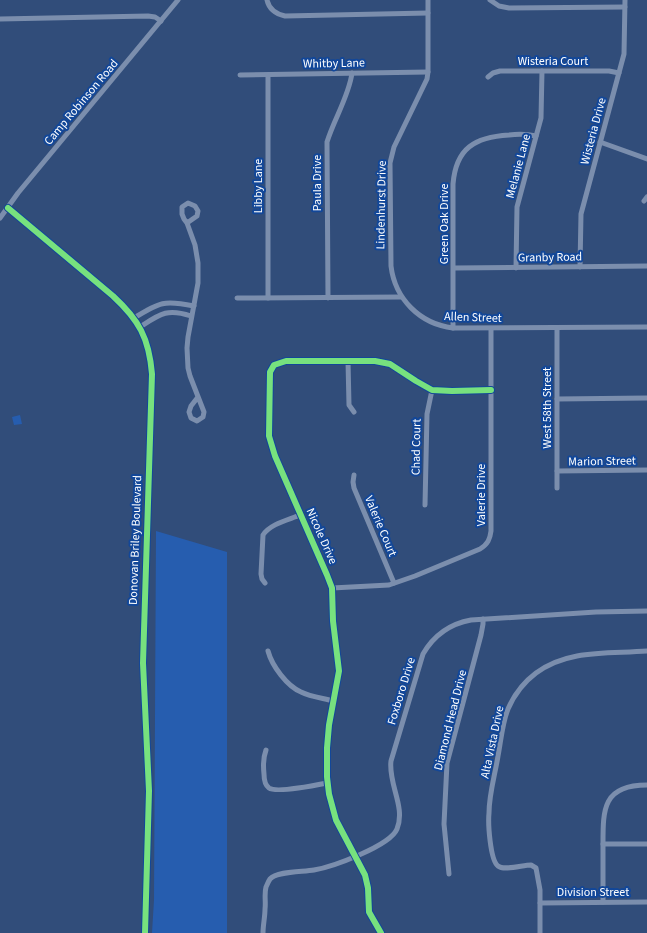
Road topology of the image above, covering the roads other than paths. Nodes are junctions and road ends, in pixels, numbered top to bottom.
1 (178, 0) edge
2 (267, 0) edge
3 (428, 0) edge
4 (490, 0) edge
5 (625, 0) edge
6 (625, 7) junction
7 (428, 13) junction
8 (0, 19) edge
9 (161, 21) junction
10 (542, 71) junction
11 (352, 72) junction
12 (428, 72) junction
13 (619, 72) junction
14 (240, 75) dead end
15 (268, 75) junction
16 (488, 77) dead end
17 (536, 136) junction
18 (600, 142) junction
19 (647, 159) edge
20 (8, 208) junction
21 (0, 218) edge
22 (187, 223) dead end
23 (647, 266) edge
24 (580, 267) junction
25 (454, 268) junction
26 (516, 268) junction
27 (402, 297) junction
28 (237, 298) dead end
29 (268, 298) junction
30 (328, 298) junction
31 (173, 302) junction
32 (155, 306) junction
33 (194, 306) junction
34 (173, 312) junction
35 (159, 316) junction
36 (192, 316) junction
37 (134, 318) junction
38 (647, 326) edge
39 (140, 327) junction
40 (453, 328) junction
41 (556, 328) junction
42 (491, 329) junction
43 (348, 361) junction
44 (432, 390) junction
45 (491, 390) junction
46 (198, 397) dead end
47 (647, 398) edge
48 (557, 399) junction
49 (354, 412) dead end
50 (647, 470) edge
51 (557, 471) junction
52 (354, 475) dead end
53 (556, 488) dead end
54 (425, 505) dead end
55 (300, 515) junction
56 (265, 583) dead end
57 (394, 583) junction
58 (332, 588) junction
59 (647, 611) edge
60 (482, 619) junction
61 (268, 651) dead end
62 (647, 651) edge
63 (334, 701) junction
64 (266, 750) dead end
65 (327, 784) junction
66 (647, 785) edge
67 (603, 844) junction
68 (647, 844) edge
69 (356, 856) junction
70 (449, 874) dead end
71 (603, 902) junction
72 (647, 902) edge
73 (540, 903) junction
74 (145, 933) edge
75 (263, 933) edge
76 (381, 933) edge
77 (540, 933) edge

1 - 9 street, Camp Robinson Road
2 - 7 street
3 - 7 street, Lindenhurst Drive
4 - 6 street
5 - 6 street, Wisteria Drive
6 - 13 street, Wisteria Drive
7 - 12 street, Lindenhurst Drive
8 - 9 street
9 - 20 street, Camp Robinson Road
10 - 13 street, Wisteria Court
10 - 16 street, Wisteria Court
10 - 17 street, Melanie Lane
11 - 12 street, Whitby Lane
11 - 15 street, Whitby Lane
11 - 30 street, Paula Drive
12 - 27 street, Lindenhurst Drive
13 - 18 street, Wisteria Drive
14 - 15 street, Whitby Lane
15 - 29 street, Libby Lane
17 - 25 street, Green Oak Drive
17 - 26 street, Melanie Lane
18 - 19 street
18 - 24 street, Wisteria Drive
20 - 21 street, Camp Robinson Road
20 - 37 street, Donovan Briley Boulevard
22 - 33 street
23 - 24 street, Granby Road
24 - 26 street, Granby Road
25 - 26 street, Granby Road
25 - 40 street, Green Oak Drive
27 - 30 street
27 - 40 street, Allen Street
28 - 29 street
29 - 30 street
31 - 32 street
31 - 33 street
31 - 34 street
32 - 35 street
32 - 37 street
33 - 36 street
34 - 35 street
34 - 36 street
35 - 39 street
36 - 46 street
37 - 39 street, Donovan Briley Boulevard
38 - 41 street, Allen Street
39 - 74 street, Donovan Briley Boulevard
40 - 42 street, Allen Street
41 - 42 street, Allen Street
41 - 48 street, West 58th Street
42 - 45 street, Valerie Drive
43 - 44 street, Nicole Drive
43 - 49 street
43 - 55 street, Nicole Drive
44 - 45 street, Nicole Drive
44 - 54 street, Chad Court
45 - 57 street, Valerie Drive
47 - 48 street
48 - 51 street, West 58th Street
50 - 51 street, Marion Street
51 - 53 street, West 58th Street
52 - 57 street, Valerie Court
55 - 56 street
55 - 58 street, Nicole Drive
57 - 58 street, Valerie Drive
58 - 63 street, Nicole Drive
59 - 60 street, Foxboro Drive
60 - 69 street, Foxboro Drive
60 - 70 street, Diamond Head Drive
61 - 63 street
62 - 73 street, Alta Vista Drive
63 - 65 street, Nicole Drive
64 - 65 street
65 - 69 street, Nicole Drive
66 - 67 street
67 - 68 street
67 - 71 street
69 - 75 street, Foxboro Drive
69 - 76 street, Nicole Drive
71 - 72 street, Division Street
71 - 73 street, Division Street
73 - 77 street

